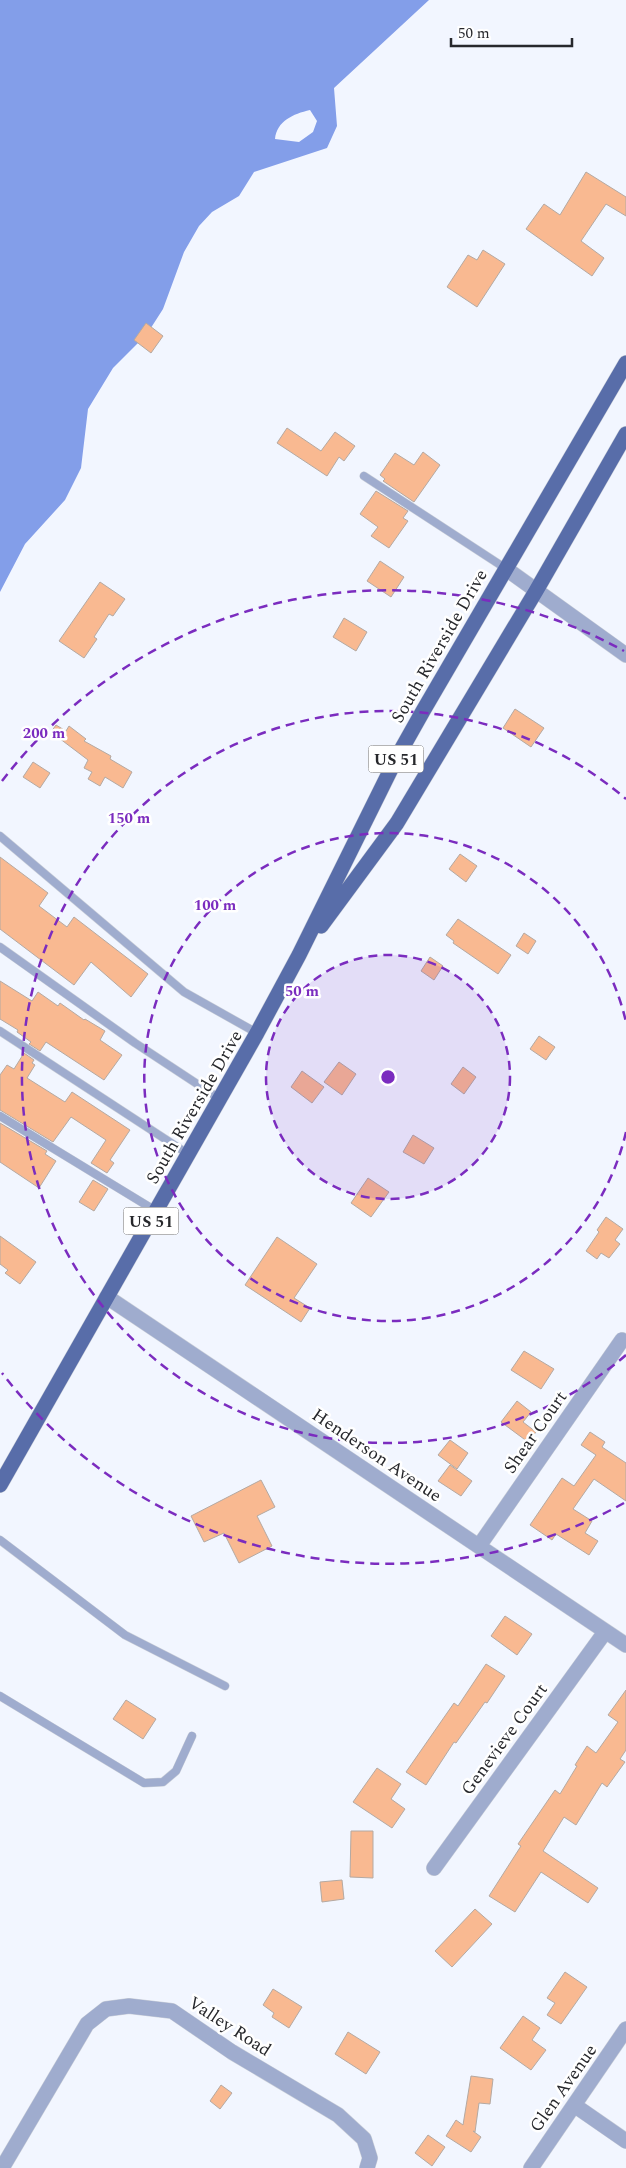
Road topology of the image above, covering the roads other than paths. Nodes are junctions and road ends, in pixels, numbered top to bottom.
1 (626, 363) edge
2 (626, 434) edge
3 (364, 476) dead end
4 (505, 568) junction
5 (536, 591) junction
6 (626, 655) edge
7 (0, 836) edge
8 (0, 947) edge
9 (299, 955) junction
10 (0, 1031) edge
11 (257, 1033) junction
12 (220, 1099) junction
13 (0, 1116) edge
14 (188, 1154) junction
15 (156, 1211) junction
16 (107, 1297) junction
17 (622, 1340) dead end
18 (0, 1485) edge
19 (0, 1540) edge
20 (479, 1546) junction
21 (606, 1632) junction
22 (626, 1645) edge
23 (225, 1686) dead end
24 (0, 1696) edge
25 (192, 1736) dead end
26 (434, 1868) dead end
27 (626, 2030) edge
28 (574, 2105) junction
29 (626, 2141) edge
30 (369, 2163) edge
31 (2, 2168) edge
32 (531, 2168) edge

1 - 4 main road, South Riverside Drive / US 51
2 - 5 main road, South Riverside Drive / US 51
3 - 4 lane
4 - 5 street
4 - 9 main road, South Riverside Drive / US 51
5 - 6 street
5 - 9 main road, South Riverside Drive / US 51
7 - 11 lane
8 - 12 lane
9 - 11 main road, South Riverside Drive / US 51
10 - 14 lane
11 - 12 main road, South Riverside Drive / US 51
12 - 14 main road, South Riverside Drive / US 51
13 - 15 lane
14 - 15 main road, South Riverside Drive / US 51
15 - 16 main road, South Riverside Drive / US 51
16 - 18 main road, South Riverside Drive / US 51
16 - 20 street, Henderson Avenue
17 - 20 street, Shear Court
19 - 23 lane
20 - 21 street, Henderson Avenue
21 - 22 street, Henderson Avenue
21 - 26 street, Genevieve Court
24 - 25 lane
27 - 28 street, Glen Avenue
28 - 29 street
28 - 32 street, Glen Avenue
30 - 31 street, Valley Road

